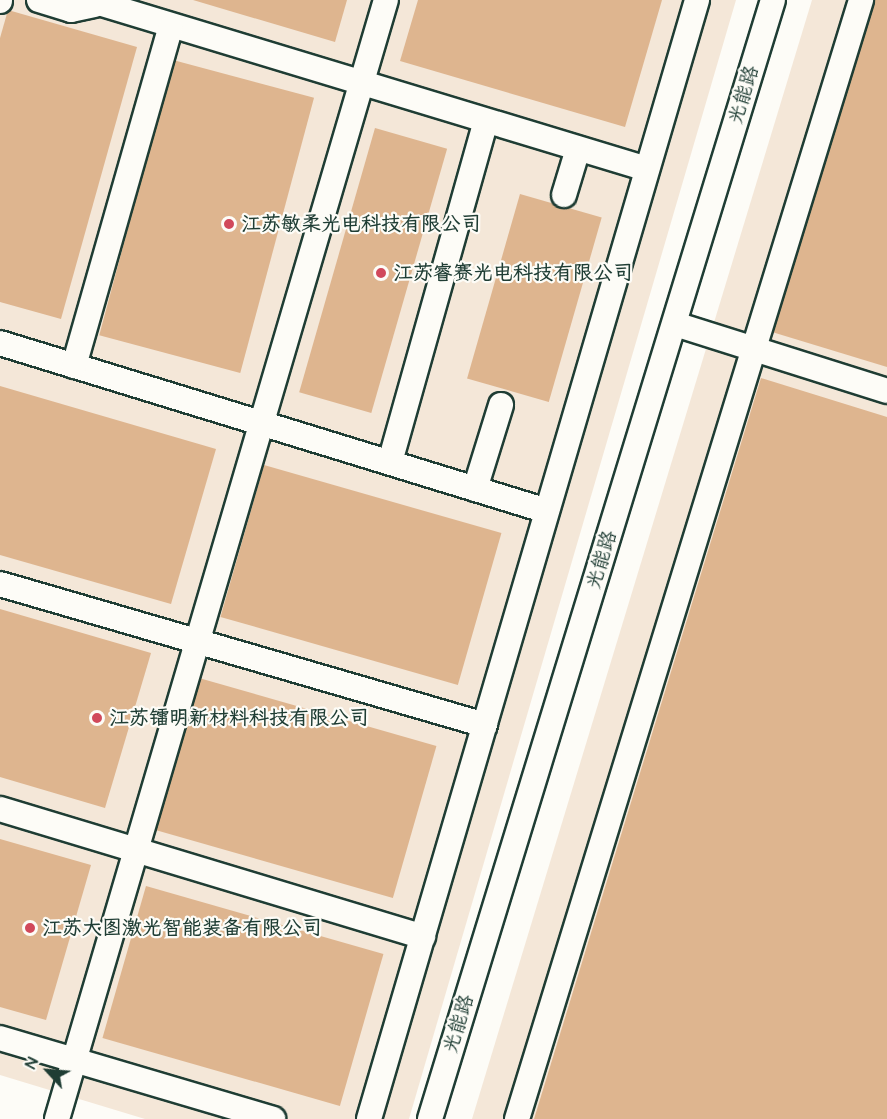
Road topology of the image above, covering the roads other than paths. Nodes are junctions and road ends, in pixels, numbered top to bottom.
1 (39, 0) edge
2 (386, 0) edge
3 (697, 0) edge
4 (772, 0) edge
5 (861, 0) edge
6 (92, 3) edge
7 (170, 28) junction
8 (361, 84) junction
9 (486, 121) junction
10 (578, 148) junction
11 (647, 169) junction
12 (564, 195) dead end
13 (675, 324) junction
14 (0, 343) edge
15 (754, 349) junction
16 (74, 366) junction
17 (887, 391) edge
18 (501, 405) dead end
19 (262, 423) junction
20 (390, 462) junction
21 (475, 489) junction
22 (547, 510) junction
23 (0, 584) edge
24 (197, 641) junction
25 (484, 725) junction
26 (0, 810) edge
27 (136, 851) junction
28 (423, 937) junction
29 (0, 1038) edge
30 (75, 1060) junction
31 (57, 1119) edge
32 (273, 1119) edge
33 (369, 1119) edge
34 (430, 1119) edge
35 (517, 1119) edge

1 - 6 street
2 - 8 street
3 - 11 street
4 - 13 street, 光能路
5 - 15 street
6 - 7 street
7 - 8 street
7 - 16 street
8 - 9 street
8 - 19 street
9 - 10 street
9 - 20 street
10 - 11 street
10 - 12 street
11 - 22 street
13 - 15 street
13 - 34 street, 光能路
14 - 16 street
15 - 17 street
15 - 35 street
16 - 19 street
18 - 21 street
19 - 20 street
19 - 24 street
20 - 21 street
21 - 22 street
22 - 25 street
23 - 24 street
24 - 25 street
24 - 27 street
25 - 28 street
26 - 27 street
27 - 28 street
27 - 30 street
28 - 33 street
29 - 30 street
30 - 31 street
30 - 32 street

